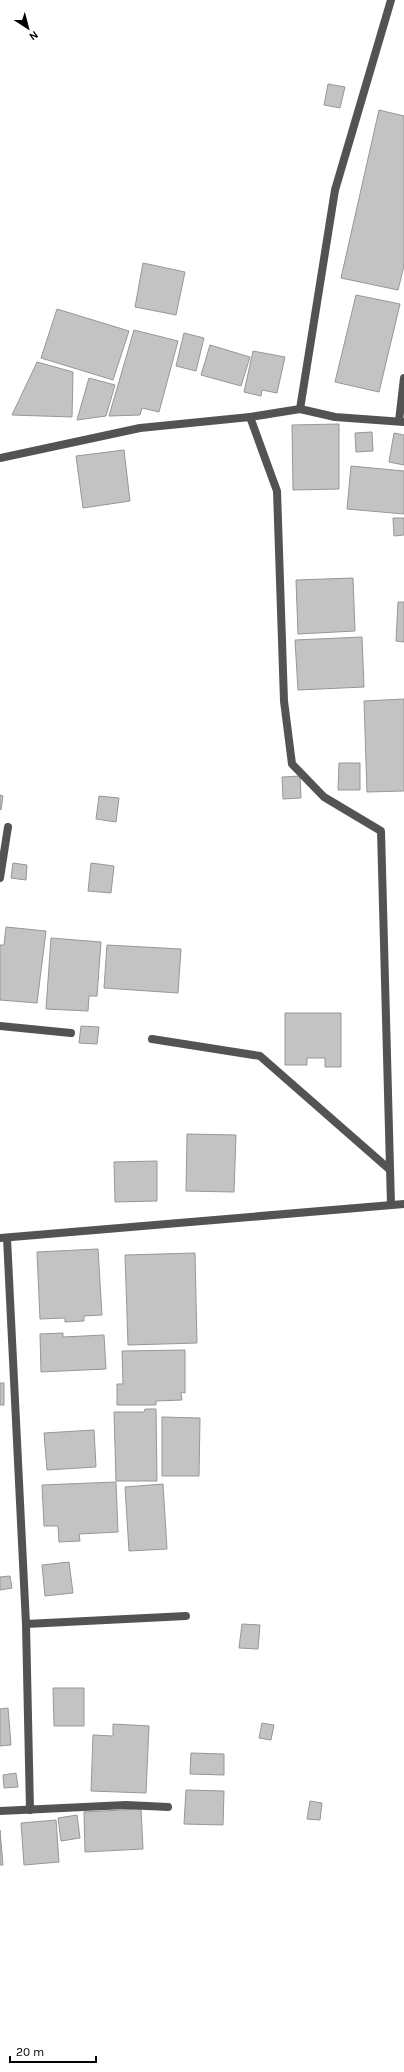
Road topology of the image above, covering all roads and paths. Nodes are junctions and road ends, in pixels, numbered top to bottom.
1 (392, 0) edge
2 (404, 378) edge
3 (300, 409) junction
4 (250, 417) junction
5 (401, 421) edge
6 (0, 458) edge
7 (8, 827) dead end
8 (0, 878) edge
9 (0, 1026) edge
10 (71, 1034) dead end
11 (152, 1039) dead end
12 (389, 1169) junction
13 (404, 1204) edge
14 (391, 1205) junction
15 (3, 1238) edge
16 (186, 1616) dead end
17 (26, 1624) junction
18 (168, 1808) dead end
19 (30, 1810) junction
20 (0, 1811) edge

1 - 3 street
2 - 5 street
3 - 4 street
3 - 5 street
4 - 6 street
4 - 12 street
7 - 8 street
9 - 10 street
11 - 12 street
12 - 14 street
13 - 14 street
14 - 15 street
15 - 17 street
16 - 17 street
17 - 19 street
18 - 19 street
19 - 20 street

